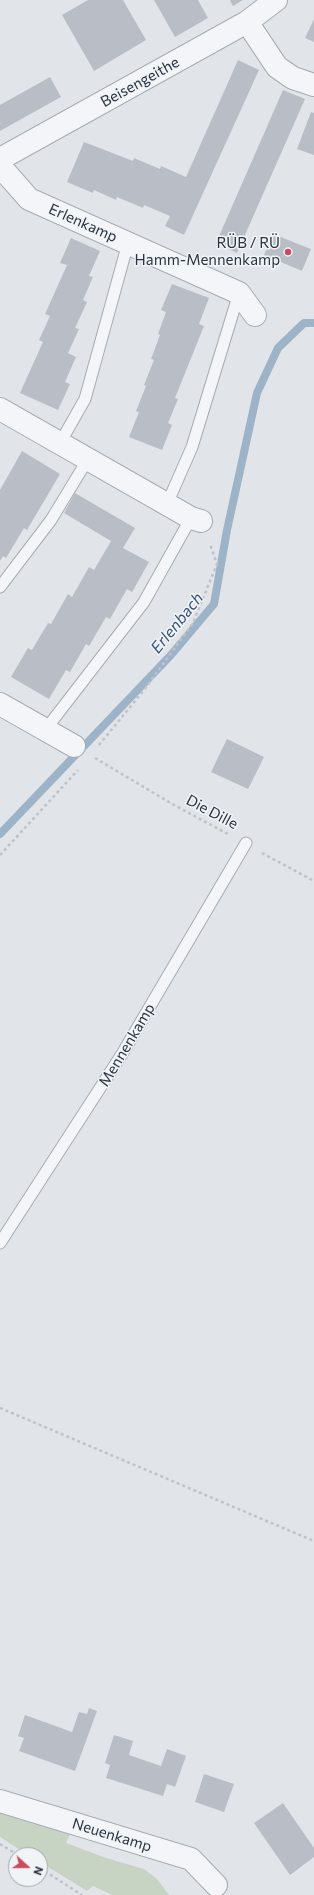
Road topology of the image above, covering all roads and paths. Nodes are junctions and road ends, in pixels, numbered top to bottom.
1 (276, 0) edge
2 (247, 22) junction
3 (314, 85) edge
4 (0, 159) edge
5 (0, 166) edge
6 (128, 243) junction
7 (239, 293) junction
8 (255, 315) dead end
9 (0, 409) edge
10 (60, 443) junction
11 (88, 459) junction
12 (167, 504) junction
13 (196, 519) junction
14 (0, 587) edge
15 (0, 704) edge
16 (46, 729) junction
17 (74, 746) dead end
18 (96, 750) dead end
19 (101, 761) dead end
20 (80, 767) dead end
21 (246, 843) junction
22 (0, 856) edge
23 (314, 881) edge
24 (0, 1243) edge
25 (0, 1408) edge
26 (314, 1540) edge
27 (0, 1801) edge
28 (48, 1873) edge
29 (216, 1885) dead end
30 (82, 1895) edge

1 - 2 street, Beisengeithe
2 - 3 street
2 - 4 street, Beisengeithe
5 - 6 street, Erlenkamp
6 - 7 street, Erlenkamp
6 - 10 lane
7 - 8 street, Erlenkamp
7 - 12 lane
9 - 10 street
10 - 11 street
11 - 12 street
11 - 14 lane
12 - 13 street
13 - 16 lane
13 - 18 path
15 - 16 street
16 - 17 street
19 - 21 path, Die Dille
20 - 22 path
21 - 23 path, Die Dille
21 - 24 lane, Mennenkamp
25 - 26 path
27 - 29 street, Neuenkamp
28 - 30 path

